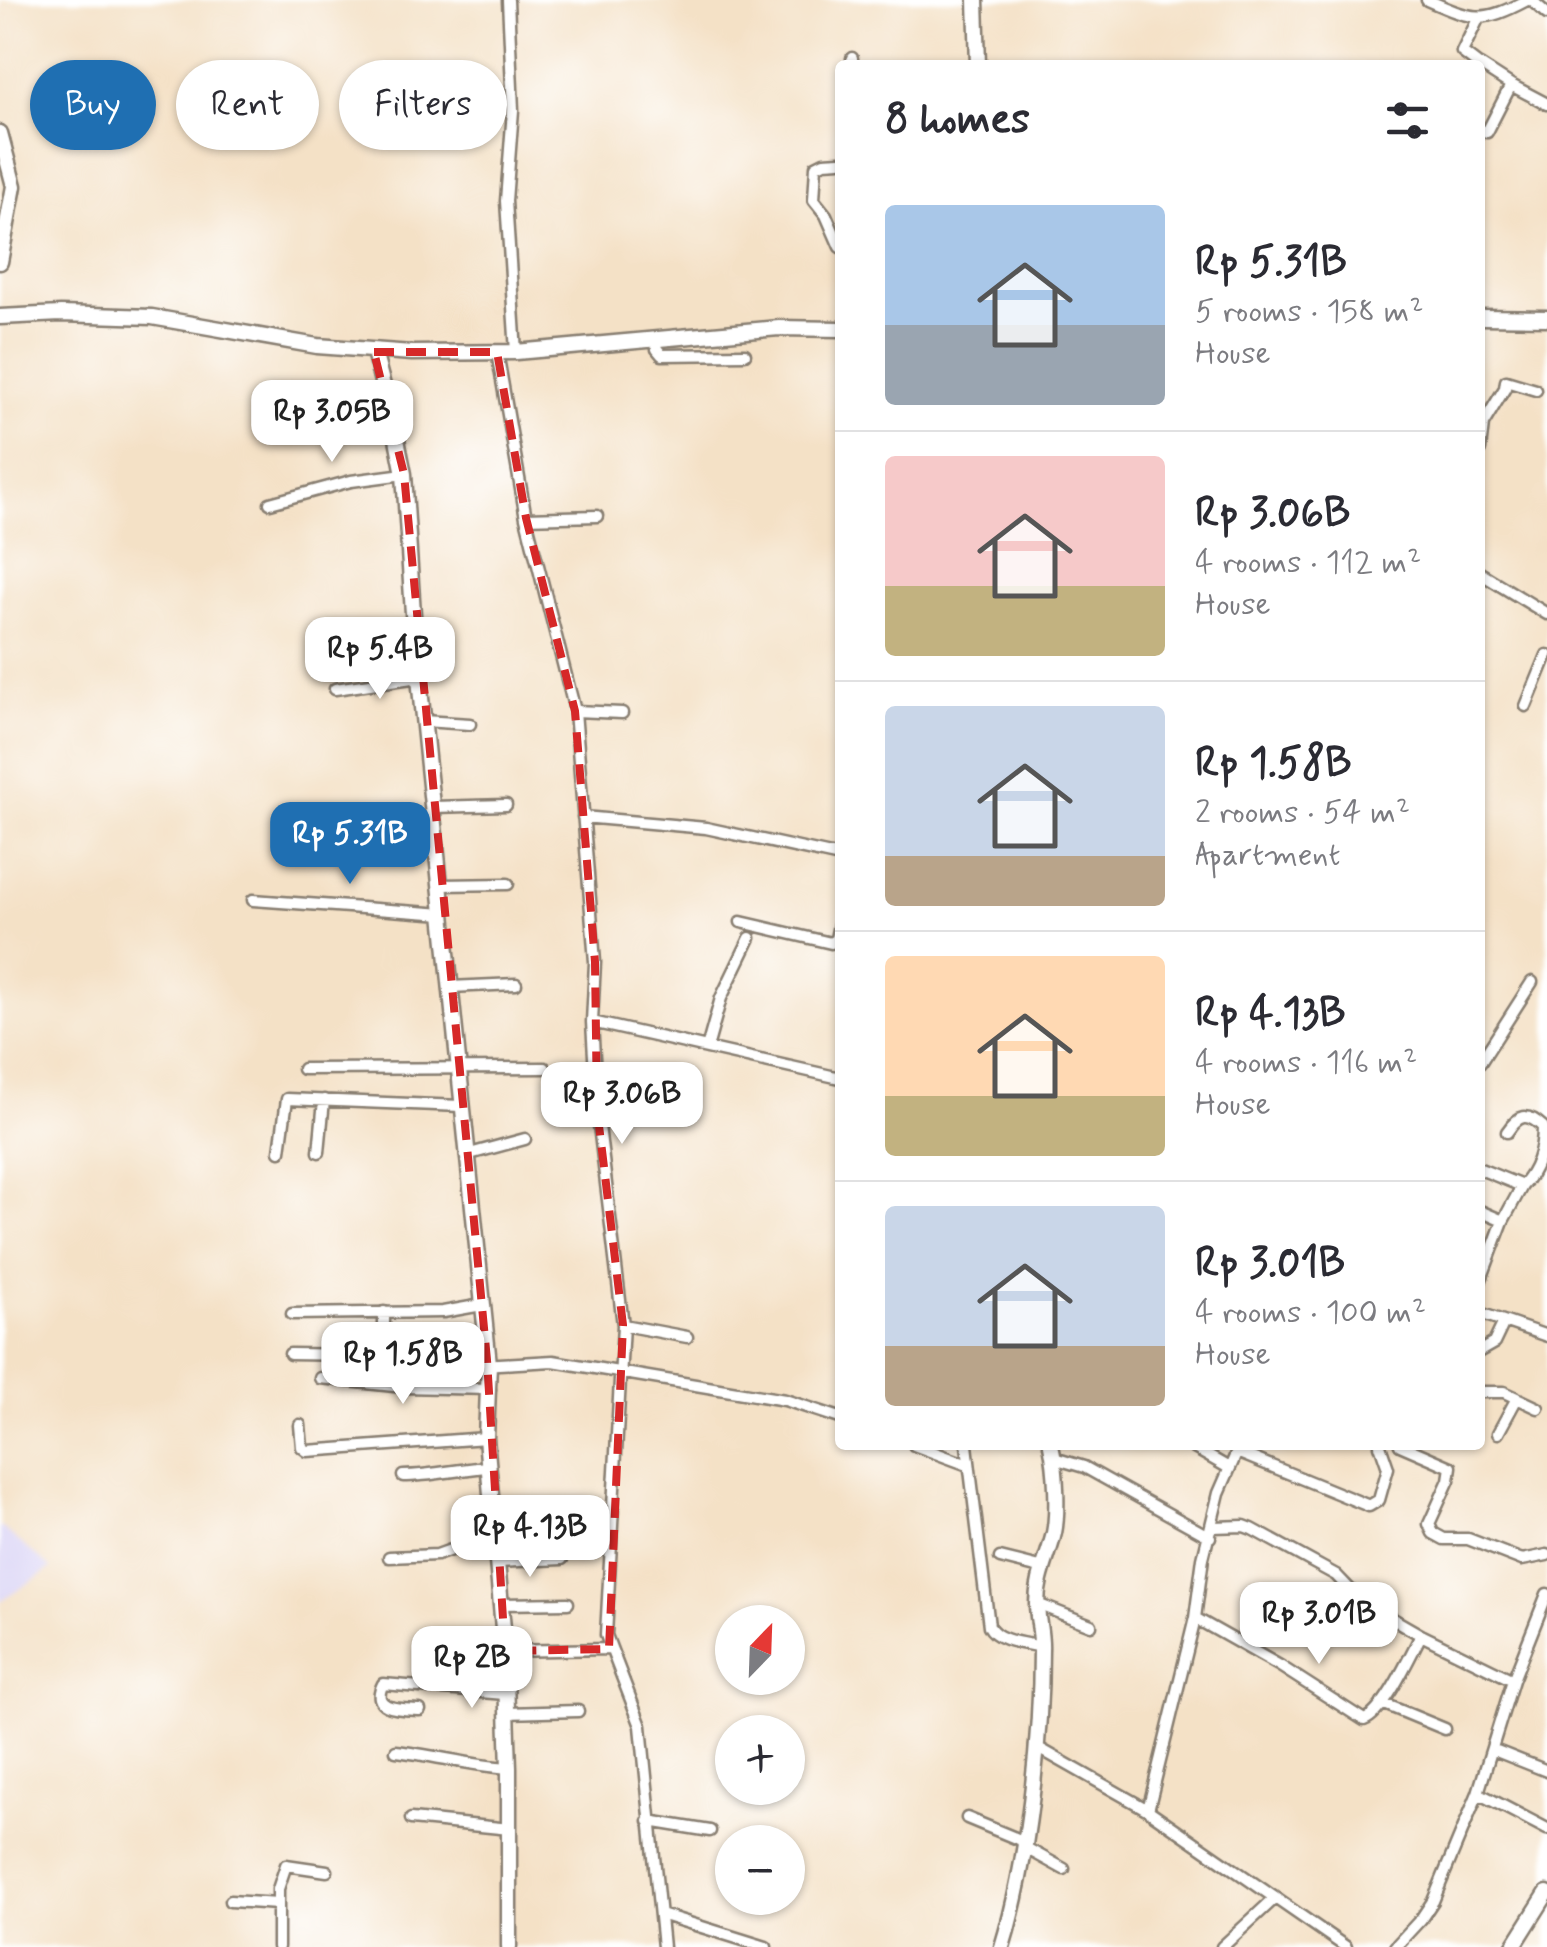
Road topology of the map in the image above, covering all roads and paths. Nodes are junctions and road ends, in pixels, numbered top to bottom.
1 (508, 0) edge
2 (976, 0) edge
3 (1427, 0) edge
4 (1529, 0) edge
5 (1547, 14) edge
6 (1480, 17) junction
7 (978, 60) edge
8 (1473, 60) edge
9 (1485, 68) edge
10 (1511, 85) junction
11 (1547, 104) edge
12 (1485, 131) edge
13 (0, 133) edge
14 (835, 161) edge
15 (835, 235) edge
16 (0, 262) edge
17 (0, 317) edge
18 (1485, 317) edge
19 (1547, 318) edge
20 (835, 328) edge
21 (656, 340) junction
22 (374, 352) junction
23 (496, 352) junction
24 (516, 352) junction
25 (745, 354) dead end
26 (1536, 390) dead end
27 (1485, 421) edge
28 (404, 474) junction
29 (270, 503) dead end
30 (597, 516) dead end
31 (526, 518) junction
32 (1485, 576) edge
33 (1547, 614) edge
34 (414, 630) junction
35 (318, 642) dead end
36 (1547, 656) edge
37 (419, 677) junction
38 (335, 689) dead end
39 (1526, 706) dead end
40 (575, 711) junction
41 (622, 713) dead end
42 (424, 721) junction
43 (470, 724) dead end
44 (506, 804) dead end
45 (432, 807) junction
46 (582, 817) junction
47 (434, 826) junction
48 (332, 829) dead end
49 (835, 856) edge
50 (508, 884) dead end
51 (442, 885) junction
52 (253, 900) dead end
53 (444, 914) junction
54 (741, 922) dead end
55 (750, 938) dead end
56 (835, 939) edge
57 (1532, 982) dead end
58 (516, 984) dead end
59 (450, 986) junction
60 (592, 1022) junction
61 (707, 1048) junction
62 (1485, 1055) edge
63 (458, 1068) junction
64 (545, 1068) dead end
65 (303, 1069) dead end
66 (835, 1077) edge
67 (324, 1100) junction
68 (461, 1106) junction
69 (1507, 1132) dead end
70 (525, 1140) dead end
71 (280, 1152) dead end
72 (319, 1152) dead end
73 (466, 1155) junction
74 (1485, 1171) edge
75 (1522, 1186) junction
76 (1485, 1213) edge
77 (1503, 1221) junction
78 (1485, 1255) edge
79 (482, 1305) junction
80 (384, 1312) junction
81 (292, 1314) dead end
82 (1485, 1315) edge
83 (1504, 1322) junction
84 (623, 1325) junction
85 (384, 1336) dead end
86 (1547, 1336) edge
87 (687, 1337) dead end
88 (1485, 1349) edge
89 (290, 1354) dead end
90 (489, 1364) junction
91 (622, 1374) junction
92 (320, 1378) dead end
93 (490, 1388) junction
94 (1485, 1392) edge
95 (1517, 1398) junction
96 (1538, 1408) dead end
97 (835, 1416) edge
98 (300, 1426) dead end
99 (1498, 1433) dead end
100 (486, 1438) junction
101 (928, 1450) edge
102 (968, 1450) edge
103 (1197, 1450) edge
104 (1238, 1450) edge
105 (1241, 1450) edge
106 (1382, 1450) edge
107 (1411, 1450) edge
108 (1053, 1451) edge
109 (968, 1465) junction
110 (488, 1467) junction
111 (1229, 1468) junction
112 (403, 1476) dead end
113 (1212, 1532) junction
114 (496, 1544) junction
115 (1547, 1555) edge
116 (389, 1556) dead end
117 (562, 1558) dead end
118 (1000, 1558) dead end
119 (497, 1562) junction
120 (1040, 1568) junction
121 (1547, 1594) edge
122 (568, 1603) dead end
123 (501, 1604) junction
124 (1036, 1604) junction
125 (1195, 1618) junction
126 (1090, 1625) dead end
127 (1420, 1635) junction
128 (1042, 1647) junction
129 (609, 1649) junction
130 (504, 1651) junction
131 (1512, 1680) junction
132 (506, 1694) junction
133 (1382, 1703) junction
134 (420, 1710) dead end
135 (578, 1711) dead end
136 (506, 1712) junction
137 (1444, 1729) dead end
138 (1035, 1746) junction
139 (1494, 1750) junction
140 (396, 1751) dead end
141 (509, 1768) junction
142 (1547, 1771) edge
143 (1478, 1793) junction
144 (1148, 1810) junction
145 (967, 1818) dead end
146 (411, 1819) dead end
147 (650, 1821) junction
148 (1547, 1828) edge
149 (510, 1829) junction
150 (710, 1831) dead end
151 (1024, 1844) junction
152 (1064, 1870) dead end
153 (326, 1871) dead end
154 (1547, 1894) edge
155 (1275, 1898) junction
156 (230, 1901) dead end
157 (278, 1904) junction
158 (660, 1914) junction
159 (278, 1947) edge
160 (509, 1947) edge
161 (663, 1947) edge
162 (766, 1947) edge
163 (1002, 1947) edge
164 (1222, 1947) edge
165 (1346, 1947) edge
166 (1395, 1947) edge
167 (1513, 1947) edge

1 - 24 street
2 - 7 street
3 - 6 street
4 - 5 street
4 - 6 street
6 - 8 street
9 - 10 street
10 - 11 street
10 - 12 street
13 - 16 street
14 - 15 street
17 - 22 street
18 - 19 street
20 - 21 street
21 - 24 street
21 - 25 street
22 - 23 street
22 - 28 street
23 - 24 street
23 - 31 street
26 - 27 street
28 - 29 street
28 - 34 street
30 - 31 street
31 - 40 street
32 - 33 street
34 - 35 street
34 - 37 street
36 - 39 street
37 - 38 street
37 - 42 street
40 - 41 street
40 - 46 street
42 - 43 street
42 - 45 street
44 - 45 street
45 - 47 street
46 - 49 street
46 - 60 street
47 - 48 street
47 - 51 street
50 - 51 street
51 - 53 street
52 - 53 street
53 - 59 street
54 - 56 street
55 - 61 street
57 - 62 street
58 - 59 street
59 - 63 street
60 - 61 street
60 - 84 street
61 - 66 street
63 - 64 street
63 - 65 street
63 - 68 street
67 - 68 street
67 - 71 street
67 - 72 street
68 - 73 street
69 - 75 street
70 - 73 street
73 - 79 street
74 - 75 street
75 - 77 street
76 - 77 street
77 - 78 street
79 - 80 street
79 - 90 street
80 - 81 street
80 - 85 street
82 - 83 street
83 - 86 street
83 - 88 street
84 - 87 street
84 - 91 street
89 - 90 street
90 - 91 street
90 - 93 street
91 - 97 street
91 - 129 street
92 - 93 street
93 - 100 street
94 - 95 street
95 - 96 street
95 - 99 street
98 - 100 street
100 - 110 street
101 - 109 street
102 - 109 street
103 - 111 street
104 - 111 street
105 - 106 street
107 - 115 street
108 - 113 street
108 - 120 street
109 - 128 street
110 - 112 street
110 - 114 street
111 - 113 street
113 - 125 street
113 - 127 street
114 - 116 street
114 - 119 street
117 - 119 street
118 - 120 street
119 - 123 street
120 - 124 street
121 - 131 street
122 - 123 street
123 - 130 street
124 - 126 street
124 - 128 street
125 - 133 street
125 - 144 street
127 - 131 street
127 - 133 street
128 - 138 street
129 - 130 street
129 - 147 street
130 - 132 street
131 - 139 street
132 - 134 street
132 - 136 street
133 - 137 street
135 - 136 street
136 - 141 street
138 - 144 street
138 - 151 street
139 - 142 street
139 - 143 street
140 - 141 street
141 - 149 street
143 - 148 street
143 - 166 street
144 - 155 street
145 - 151 street
146 - 149 street
147 - 150 street
147 - 158 street
149 - 160 street
151 - 152 street
151 - 163 street
153 - 157 street
154 - 167 street
155 - 164 street
155 - 165 street
156 - 157 street
157 - 159 street
158 - 161 street
158 - 162 street

